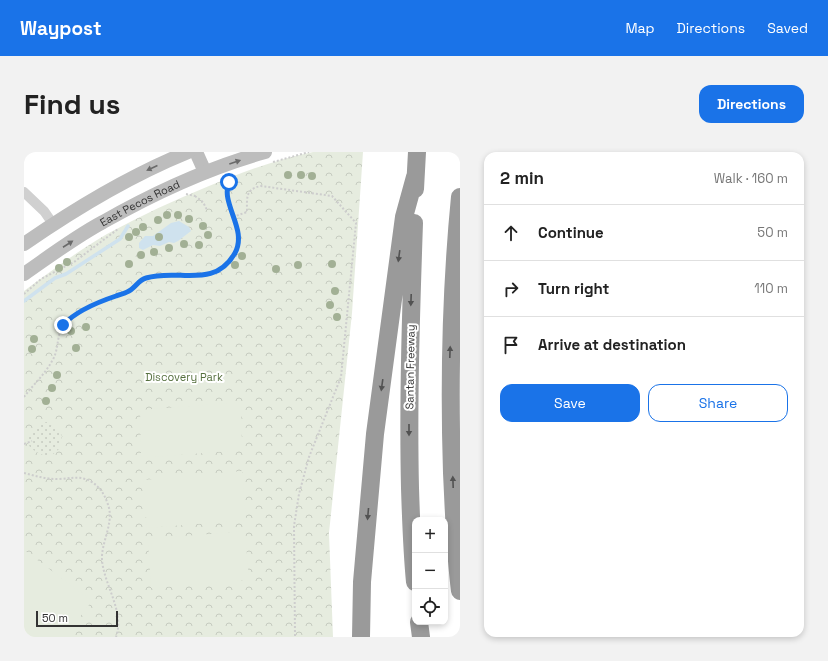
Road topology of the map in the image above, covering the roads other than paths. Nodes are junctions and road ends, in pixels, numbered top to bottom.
1 (188, 152) edge
2 (196, 152) edge
3 (265, 152) edge
4 (417, 152) edge
5 (205, 172) junction
6 (415, 177) junction
7 (24, 192) edge
8 (460, 197) edge
9 (53, 224) junction
10 (24, 244) edge
11 (24, 274) edge
12 (412, 557) edge
13 (460, 591) edge
14 (419, 625) edge
15 (361, 637) edge
16 (421, 637) edge

1 -> 9 main road
2 - 5 main road
5 -> 3 main road, East Pecos Road
4 - 6 highway, Santan Freeway
11 -> 5 main road, East Pecos Road
6 -> 12 highway, Santan Freeway
6 -> 15 highway
7 - 9 street
13 -> 8 highway
9 - 10 main road
14 - 16 highway

